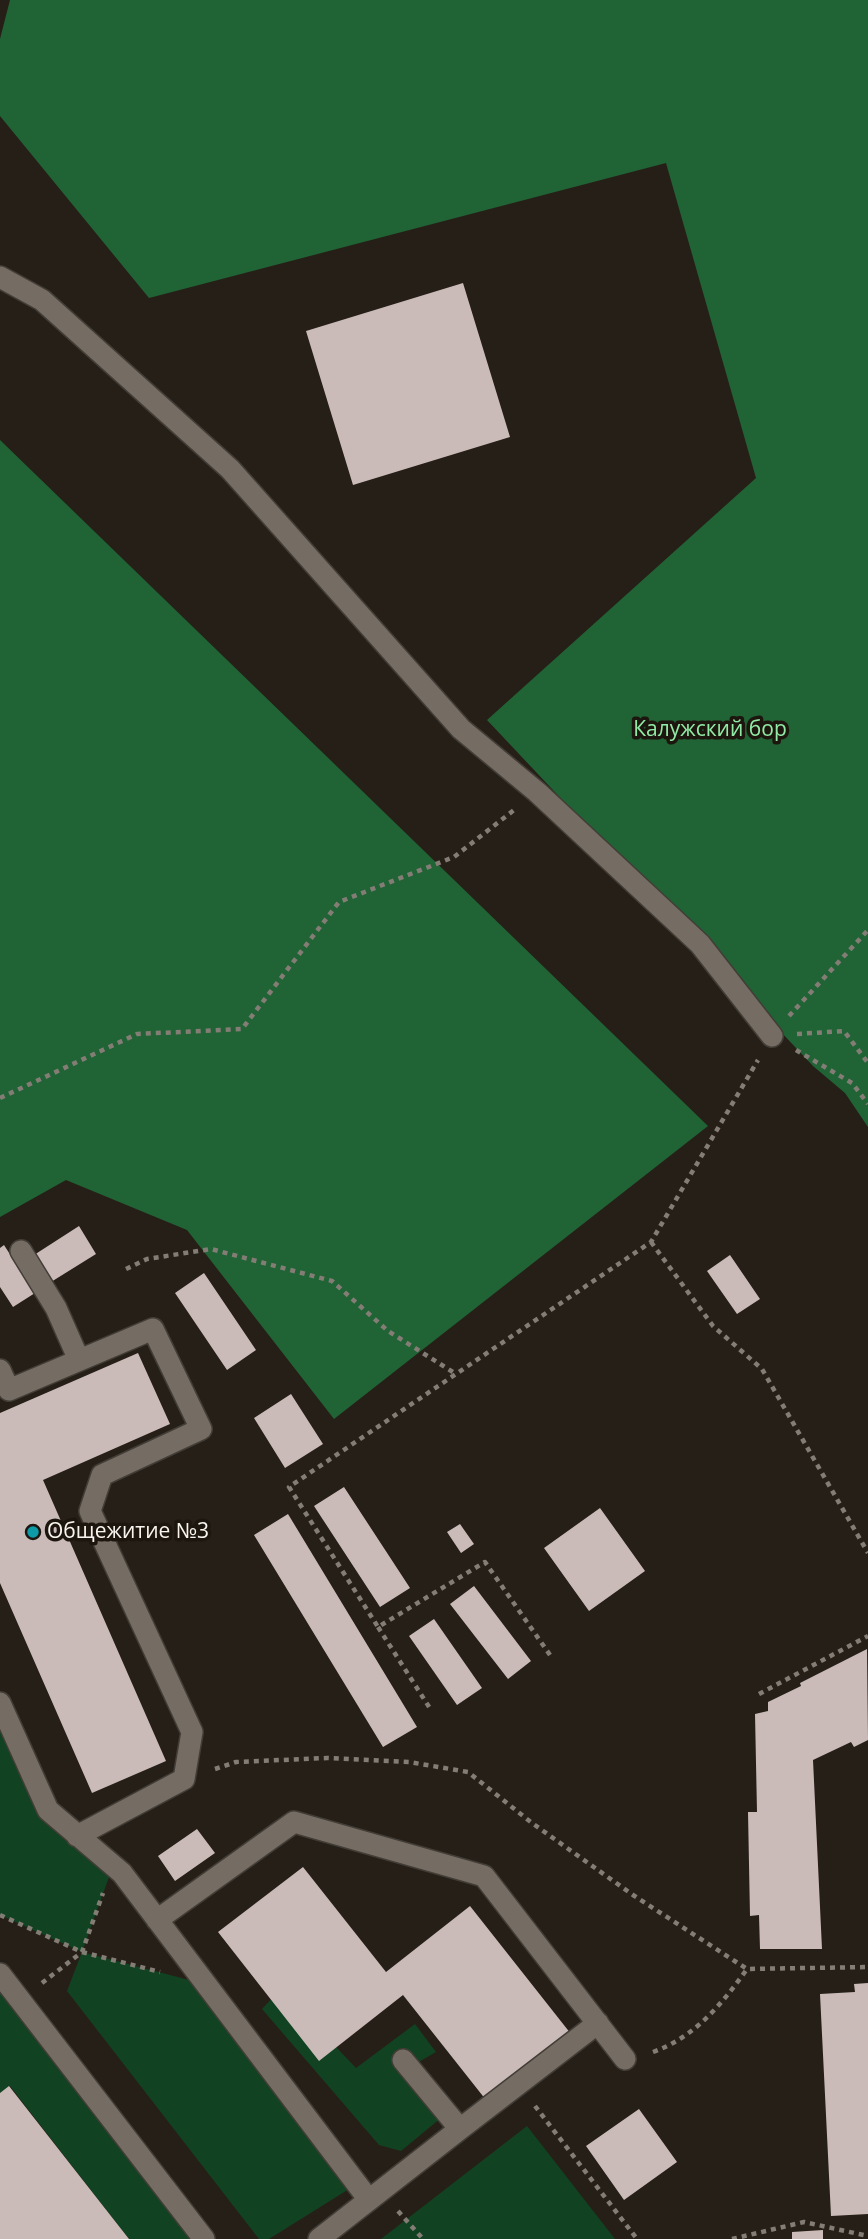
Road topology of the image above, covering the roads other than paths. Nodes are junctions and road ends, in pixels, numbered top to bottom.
1 (0, 277) edge
2 (772, 1036) road end
3 (21, 1251) dead end
4 (79, 1360) junction
5 (0, 1370) edge
6 (0, 1703) edge
7 (77, 1836) junction
8 (157, 1920) junction
9 (0, 1974) edge
10 (598, 2024) junction
11 (625, 2059) road end
12 (403, 2060) dead end
13 (460, 2129) junction
14 (369, 2200) junction
15 (204, 2239) edge
16 (319, 2239) edge

1 - 2 lane
3 - 4 lane
4 - 5 lane
4 - 7 lane
6 - 7 lane
7 - 8 lane
8 - 10 lane
8 - 14 lane
9 - 15 lane
10 - 11 lane
10 - 13 lane
12 - 13 lane
13 - 14 lane
14 - 16 lane

